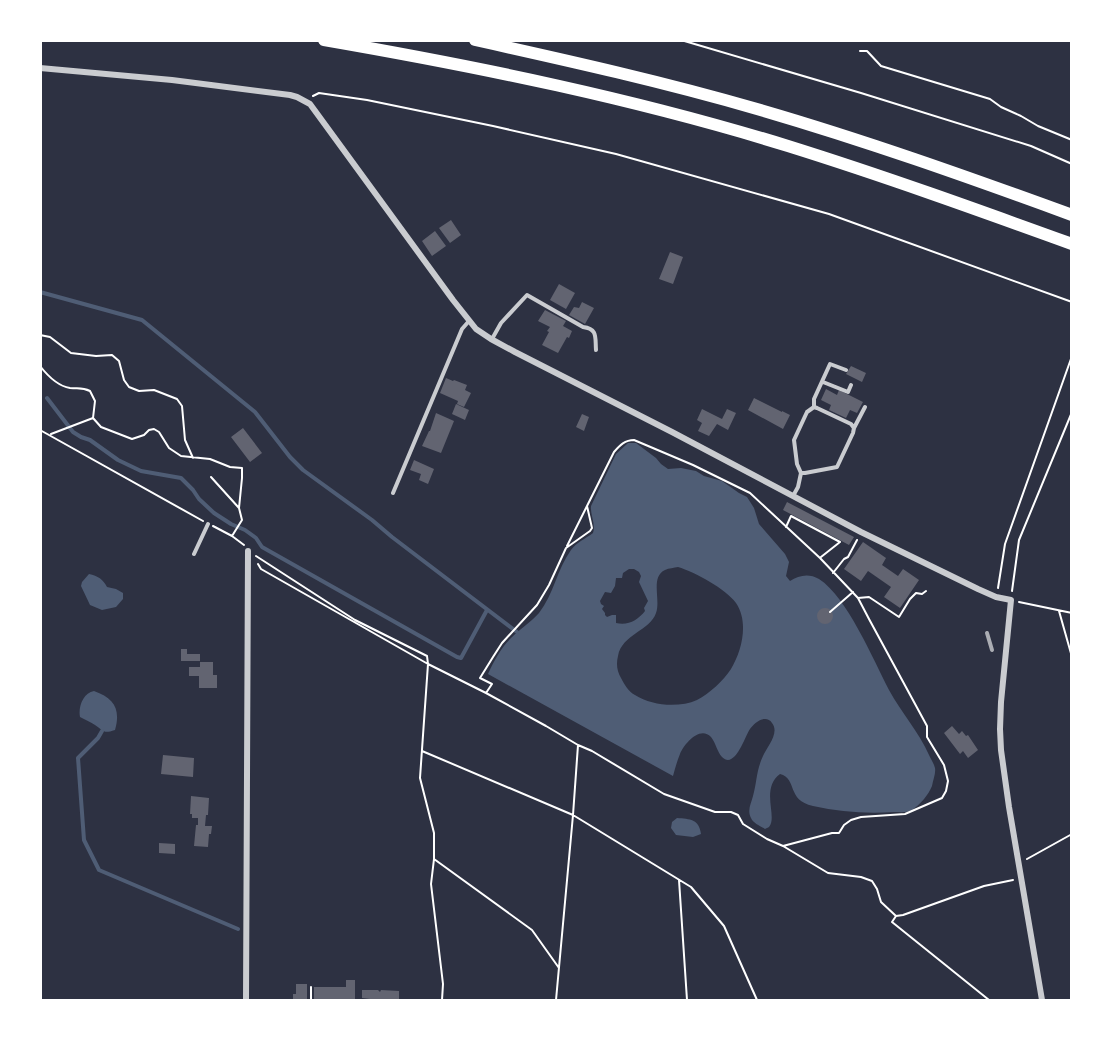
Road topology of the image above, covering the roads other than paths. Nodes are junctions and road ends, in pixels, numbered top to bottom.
1 (324, 40) edge
2 (475, 40) edge
3 (40, 68) edge
4 (1071, 215) edge
5 (1071, 244) edge
6 (469, 321) junction
7 (491, 339) junction
8 (596, 350) dead end
9 (846, 370) dead end
10 (823, 382) junction
11 (851, 385) dead end
12 (814, 407) junction
13 (865, 407) dead end
14 (854, 428) junction
15 (801, 473) junction
16 (393, 493) dead end
17 (793, 496) junction
18 (208, 524) road end
19 (248, 551) road end
20 (194, 554) dead end
21 (246, 1000) edge
22 (1042, 1000) edge

1 - 5 highway
2 - 4 highway
3 - 6 street
6 - 7 street
6 - 16 lane
7 - 8 lane
7 - 17 street
9 - 10 lane
10 - 11 lane
10 - 12 lane
12 - 14 lane
12 - 15 lane
13 - 14 lane
14 - 15 lane
15 - 17 lane
17 - 22 street
18 - 20 lane
19 - 21 street

